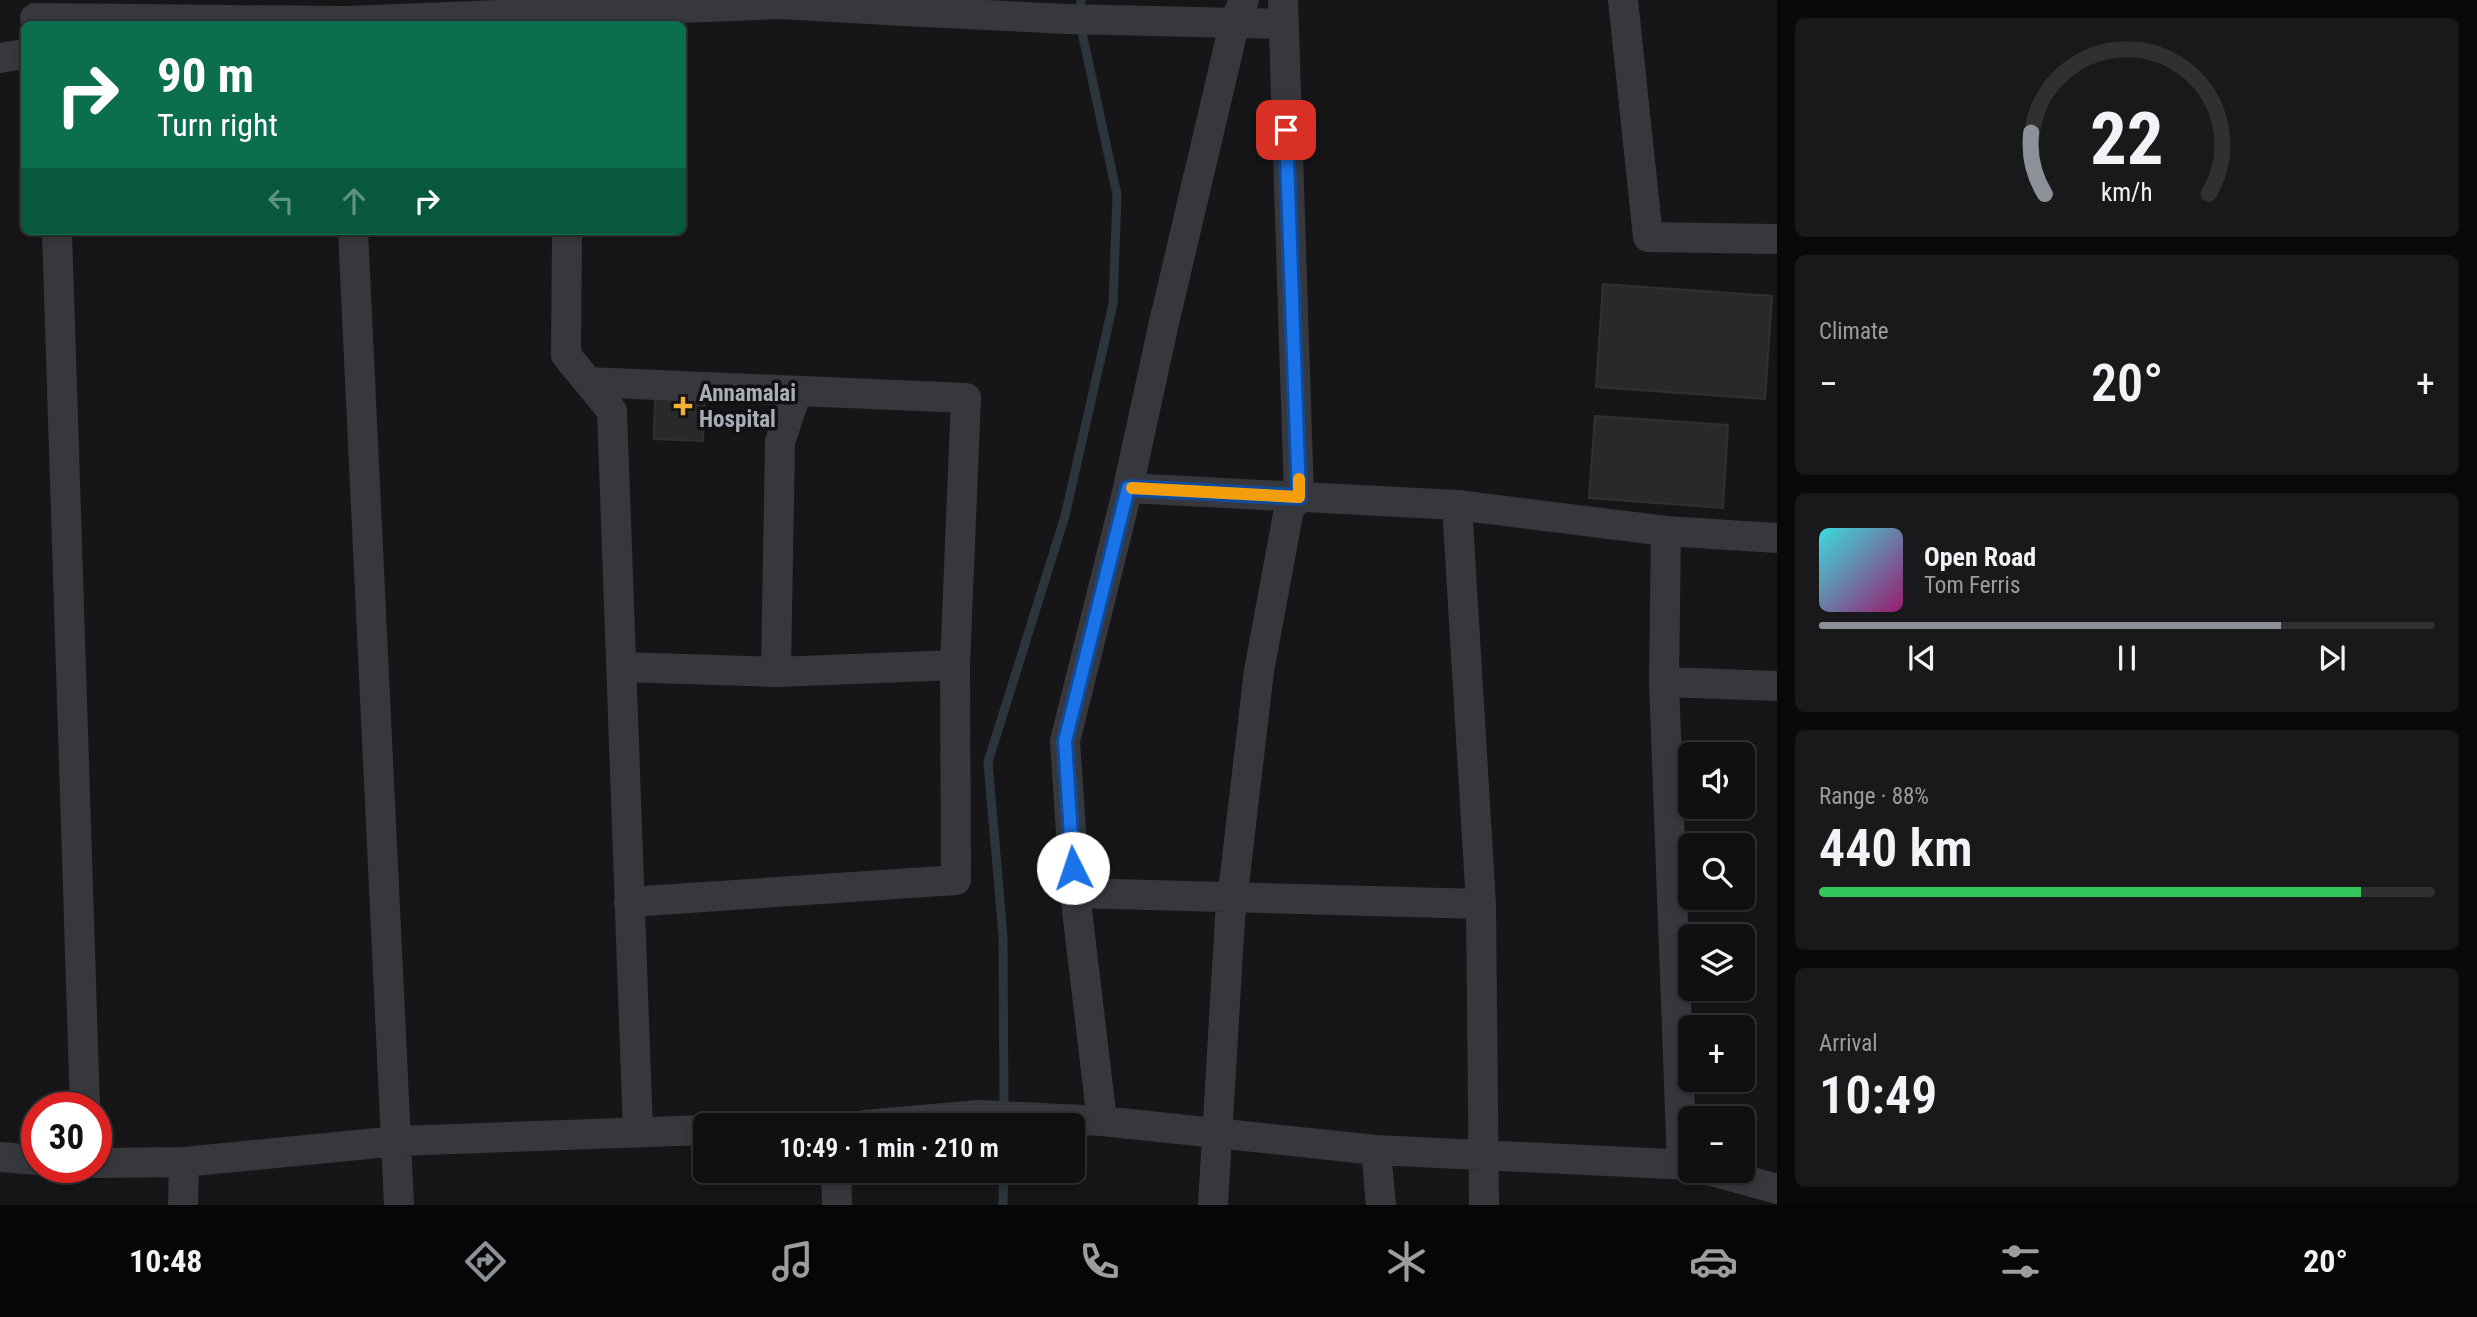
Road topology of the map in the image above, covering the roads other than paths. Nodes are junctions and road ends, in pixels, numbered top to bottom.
1 (1623, 0) edge
2 (904, 5) edge
3 (1240, 11) edge
4 (1283, 12) edge
5 (567, 13) edge
6 (36, 14) edge
7 (277, 21) edge
8 (390, 21) edge
9 (21, 54) edge
10 (0, 58) edge
11 (57, 235) edge
12 (353, 235) edge
13 (567, 235) edge
14 (1777, 239) edge
15 (588, 382) junction
16 (797, 391) junction
17 (1128, 488) junction
18 (1299, 497) junction
19 (1457, 505) junction
20 (1667, 531) junction
21 (1777, 538) edge
22 (955, 665) junction
23 (622, 667) junction
24 (776, 672) junction
25 (1664, 682) junction
26 (1777, 685) edge
27 (1075, 893) junction
28 (1235, 898) junction
29 (629, 902) junction
30 (1481, 904) junction
31 (84, 1092) edge
32 (1683, 1106) edge
33 (1085, 1120) edge
34 (1102, 1121) junction
35 (693, 1130) edge
36 (638, 1132) junction
37 (1218, 1133) junction
38 (398, 1141) junction
39 (1376, 1150) junction
40 (1481, 1154) junction
41 (0, 1157) edge
42 (21, 1159) edge
43 (112, 1163) edge
44 (184, 1163) junction
45 (1678, 1164) edge
46 (836, 1183) edge
47 (1755, 1183) edge
48 (1777, 1189) edge
49 (183, 1205) edge
50 (399, 1205) edge
51 (836, 1205) edge
52 (1213, 1205) edge
53 (1381, 1205) edge
54 (1484, 1205) edge

1 - 14 street
2 - 3 street
2 - 5 street
3 - 4 street
3 - 17 street
4 - 18 street
5 - 8 street
6 - 7 street
9 - 10 street
11 - 31 street
12 - 38 street
13 - 15 street
15 - 16 street
15 - 23 street
16 - 22 street
16 - 24 street
17 - 18 street
17 - 27 street
18 - 19 street
18 - 28 street
19 - 20 street
19 - 30 street
20 - 21 street
20 - 25 street
22 - 24 street
22 - 29 street
23 - 24 street
23 - 29 street
25 - 26 street
25 - 32 street
27 - 28 street
27 - 34 street
28 - 30 street
28 - 37 street
29 - 36 street
30 - 40 street
33 - 34 street
34 - 37 street
35 - 36 street
36 - 38 street
37 - 39 street
37 - 52 street
38 - 44 street
38 - 50 street
39 - 40 street
39 - 53 street
40 - 45 street
40 - 54 street
41 - 42 street
43 - 44 street
44 - 49 street
46 - 51 street
47 - 48 street

